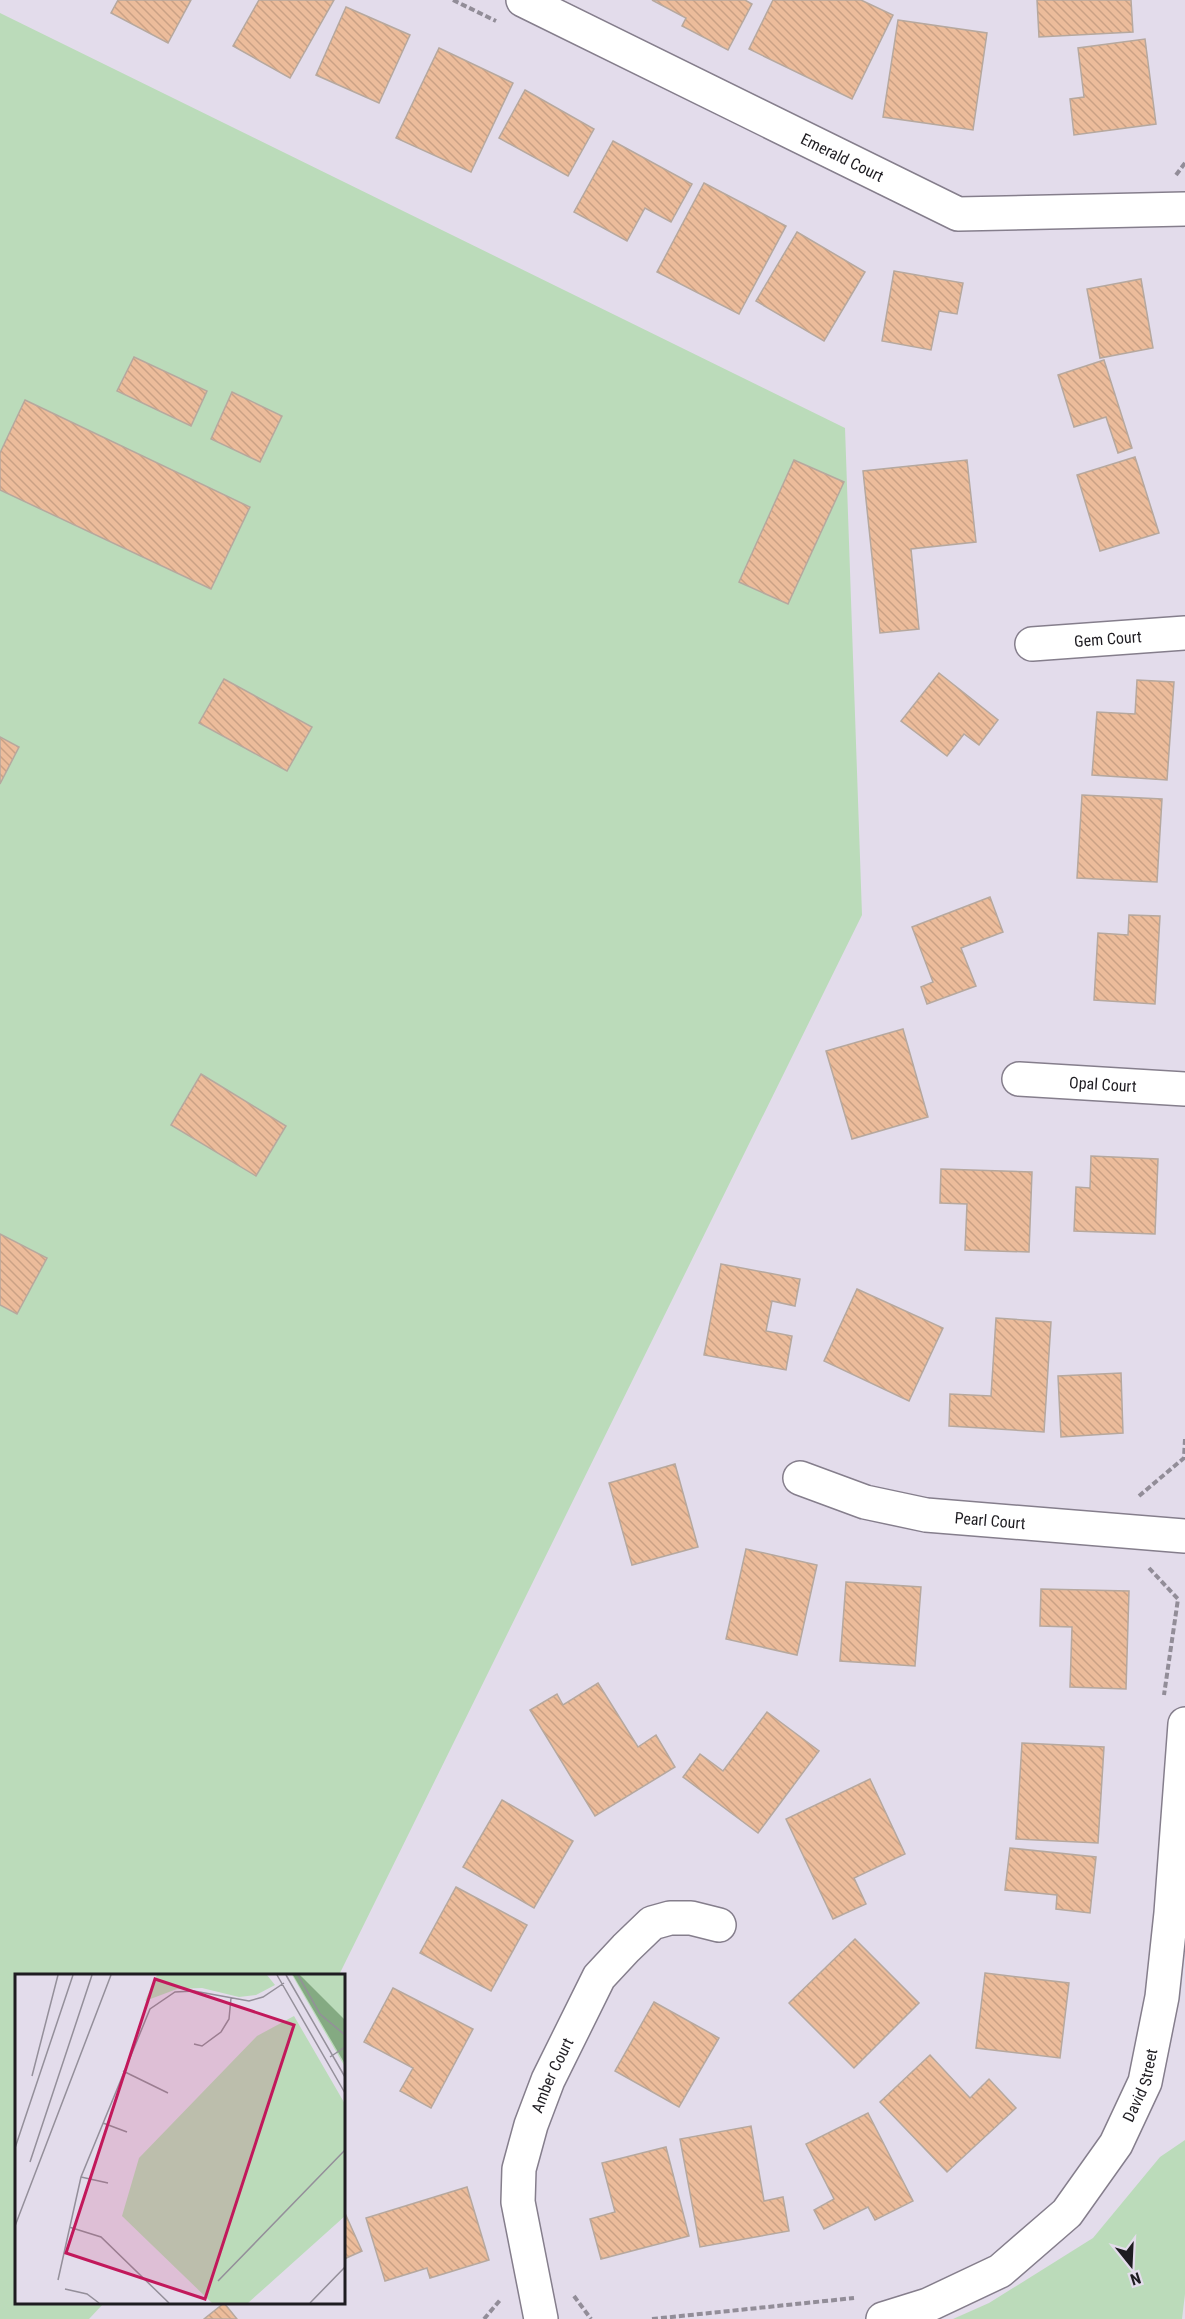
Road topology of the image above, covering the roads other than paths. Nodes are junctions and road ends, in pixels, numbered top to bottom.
1 (523, 0) edge
2 (1185, 209) edge
3 (1185, 633) edge
4 (1032, 644) dead end
5 (1019, 1079) dead end
6 (1185, 1089) edge
7 (800, 1478) dead end
8 (1185, 1536) edge
9 (1174, 1715) edge
10 (719, 1925) dead end
11 (873, 2307) edge
12 (541, 2319) edge

1 - 2 street, Emerald Court
3 - 4 street, Gem Court
5 - 6 street, Opal Court
7 - 8 street, Pearl Court
9 - 11 street, David Street
10 - 12 street, Amber Court

